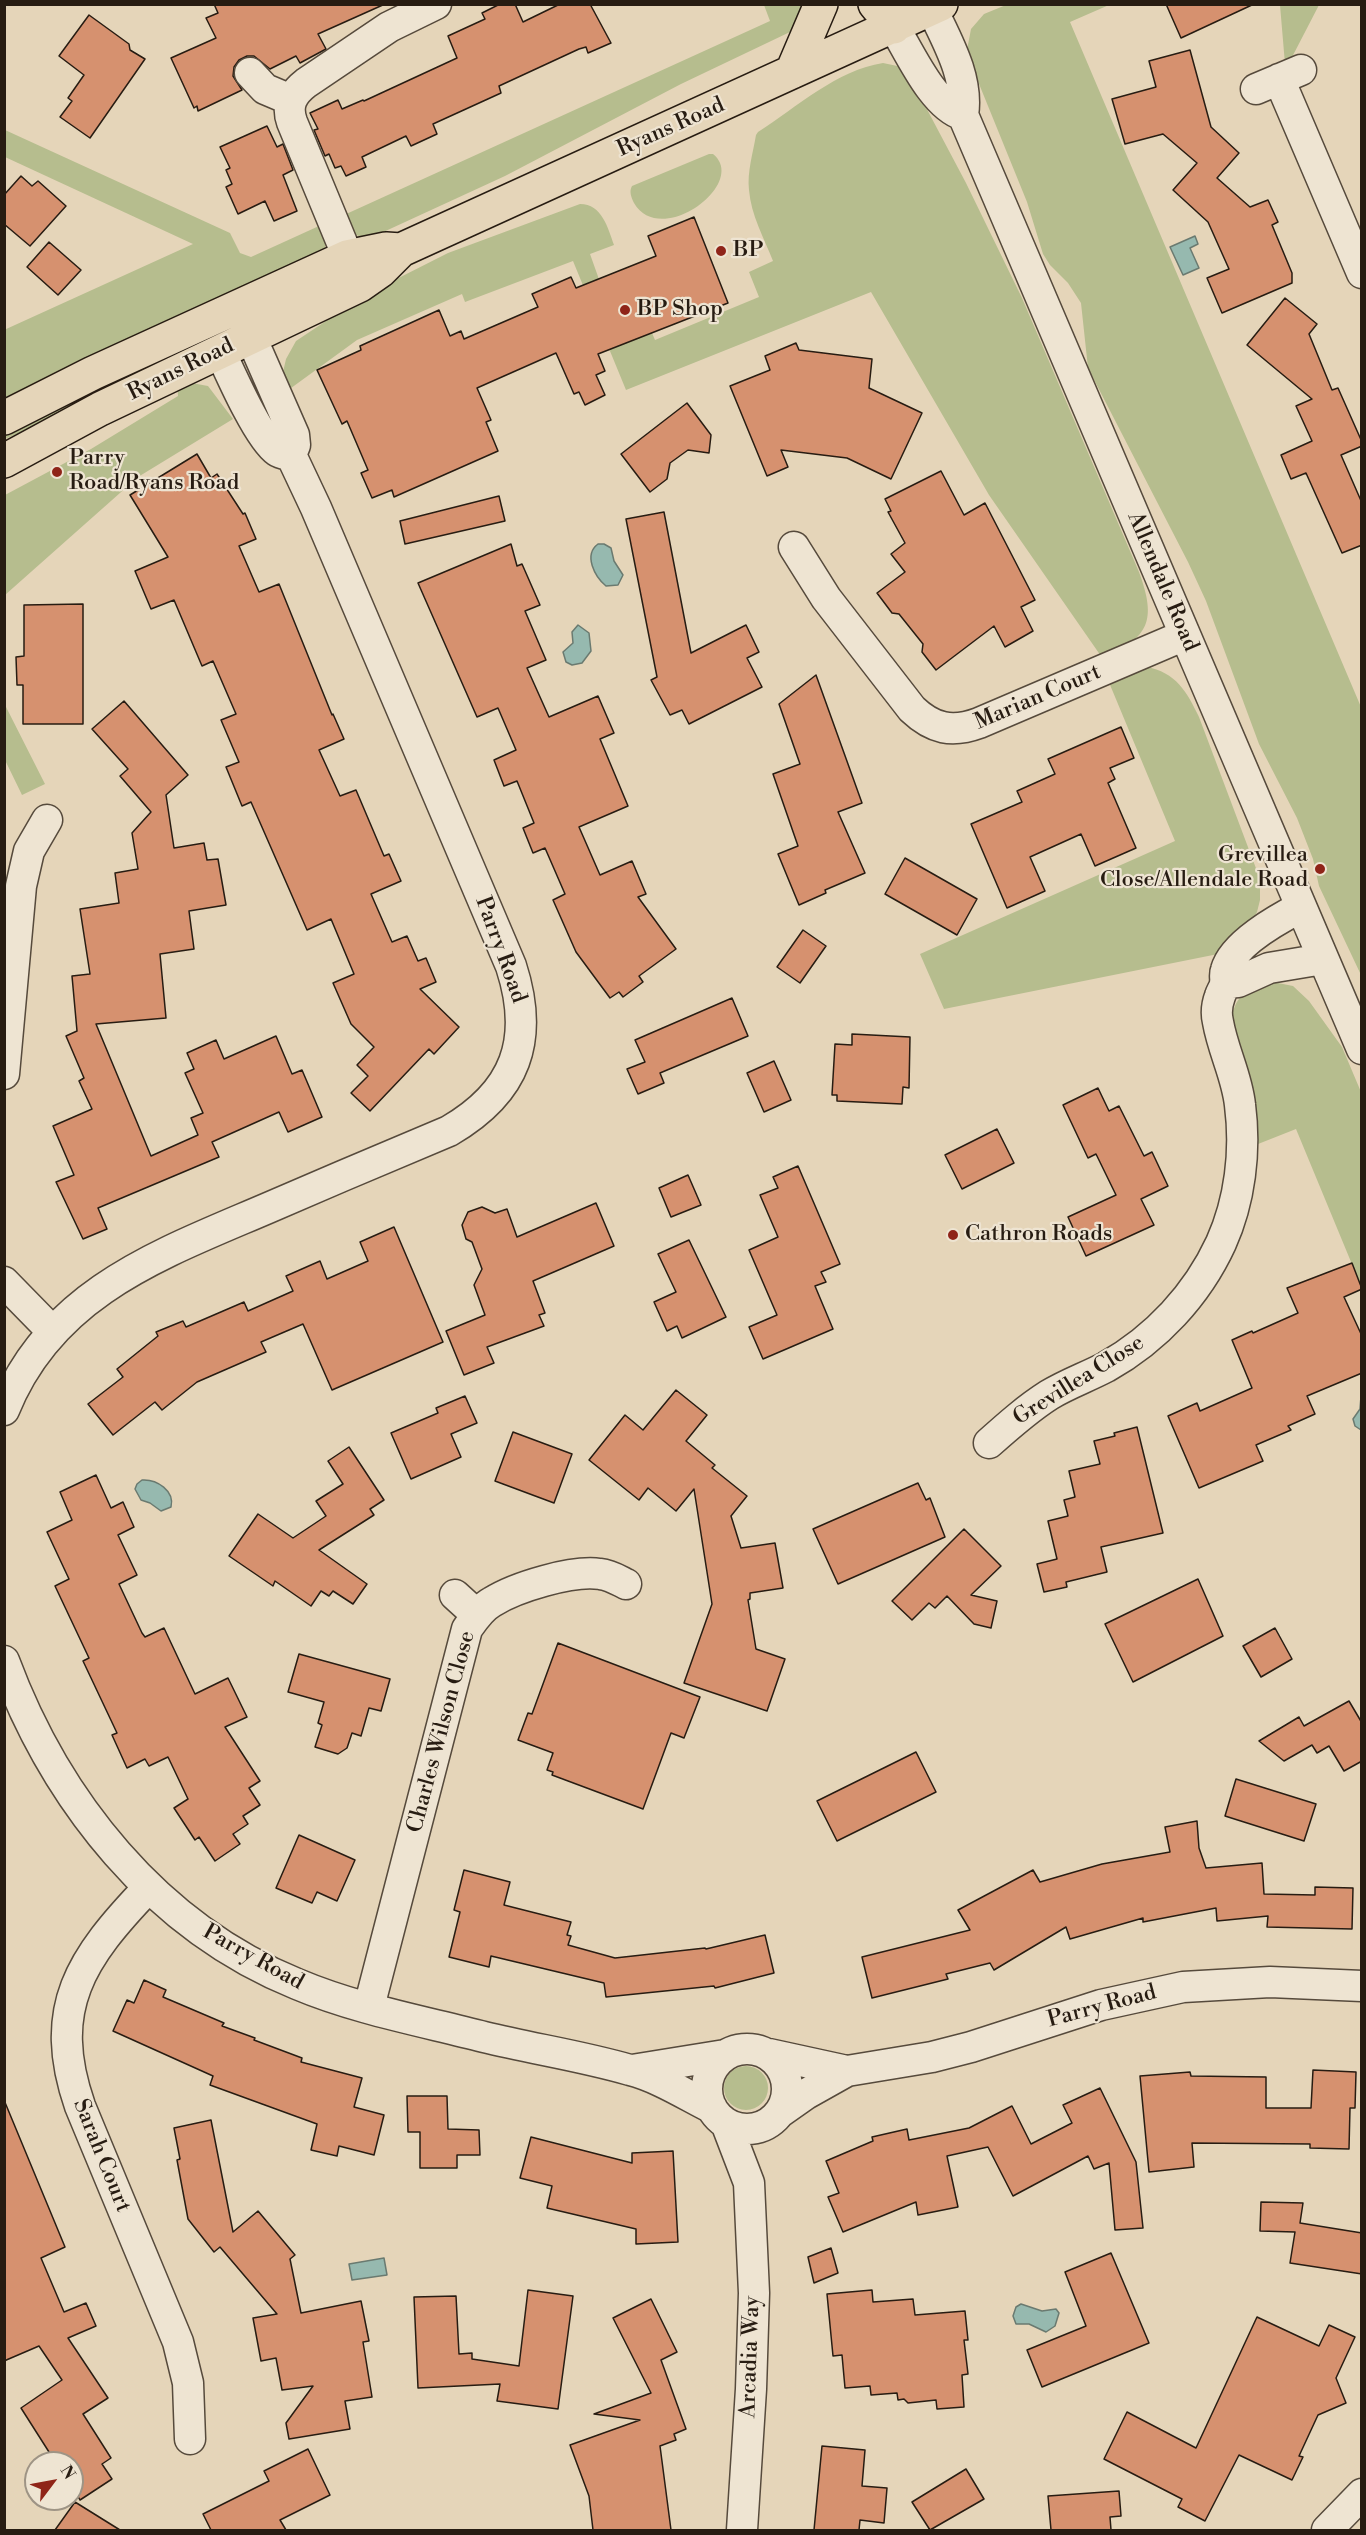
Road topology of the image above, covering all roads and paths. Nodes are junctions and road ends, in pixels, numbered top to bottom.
1 (436, 4) edge
2 (821, 4) edge
3 (934, 6) edge
4 (884, 16) edge
5 (792, 72) junction
6 (250, 73) dead end
7 (1279, 79) dead end
8 (291, 100) junction
9 (963, 115) junction
10 (353, 271) junction
11 (1362, 273) edge
12 (236, 306) junction
13 (206, 320) junction
14 (251, 337) junction
15 (220, 351) junction
16 (4, 418) edge
17 (291, 454) junction
18 (4, 461) edge
19 (794, 548) dead end
20 (1185, 635) junction
21 (47, 820) dead end
22 (1301, 907) junction
23 (1323, 959) junction
24 (1225, 983) junction
25 (1359, 1038) edge
26 (4, 1074) edge
27 (4, 1282) edge
28 (52, 1331) junction
29 (4, 1410) edge
30 (989, 1443) dead end
31 (626, 1584) dead end
32 (4, 1661) edge
33 (148, 1888) junction
34 (1362, 1986) edge
35 (369, 2007) junction
36 (769, 2054) junction
37 (724, 2055) junction
38 (632, 2070) junction
39 (847, 2071) junction
40 (719, 2116) junction
41 (775, 2118) junction
42 (749, 2183) junction
43 (190, 2439) dead end
44 (1362, 2494) edge
45 (742, 2530) edge
46 (1327, 2530) edge

1 - 8 street
2 - 5 main road
3 - 4 main road, Ryans Road
3 - 9 street, Allendale Road
4 - 5 main road, Ryans Road
4 - 9 street, Allendale Road
5 - 10 main road, Ryans Road
6 - 8 street
7 - 11 street
8 - 10 street
9 - 20 street, Allendale Road
10 - 12 main road, Ryans Road
10 - 14 main road, Ryans Road
12 - 13 main road, Ryans Road
12 - 14 main road, Parry Road
13 - 15 main road
13 - 16 main road, Ryans Road
14 - 15 main road, Ryans Road
14 - 17 street, Parry Road
15 - 17 street
15 - 18 main road, Ryans Road
17 - 28 street, Parry Road
19 - 20 street, Marian Court
20 - 22 street, Allendale Road
21 - 26 street
22 - 23 street, Allendale Road
22 - 24 street, Grevillea Close
23 - 24 street
23 - 25 street, Allendale Road
24 - 30 street, Grevillea Close
27 - 28 street
28 - 29 street, Parry Road
31 - 35 street, Charles Wilson Close
32 - 33 street, Parry Road
33 - 35 street, Parry Road
33 - 43 street, Sarah Court
34 - 39 street, Parry Road
35 - 38 street, Parry Road
36 - 37 street
36 - 39 street, Parry Road
36 - 41 street
37 - 38 street, Parry Road
37 - 40 street
38 - 40 street, Parry Road
39 - 41 street, Parry Road
40 - 41 street
40 - 42 street, Arcadia Way
41 - 42 street, Arcadia Way
42 - 45 street, Arcadia Way
44 - 46 street

